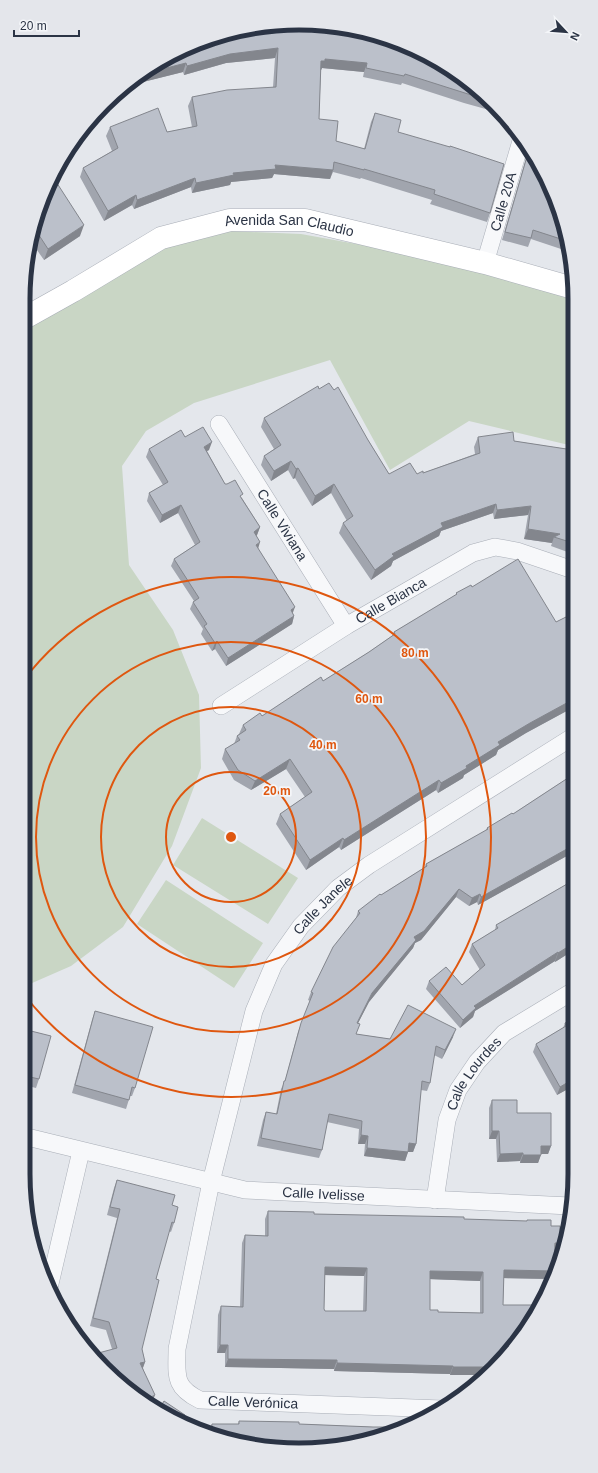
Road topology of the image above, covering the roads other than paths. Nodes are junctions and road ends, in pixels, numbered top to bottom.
1 (520, 145) edge
2 (485, 262) junction
3 (567, 286) edge
4 (30, 315) edge
5 (219, 424) dead end
6 (568, 568) edge
7 (346, 626) junction
8 (221, 706) dead end
9 (568, 740) edge
10 (568, 994) edge
11 (30, 1138) edge
12 (81, 1151) junction
13 (211, 1182) junction
14 (435, 1200) junction
15 (566, 1206) edge
16 (51, 1279) edge
17 (431, 1409) edge

1 - 2 street, Calle 20A
2 - 3 street, Avenida San Claudio
2 - 4 street, Avenida San Claudio
5 - 7 street, Calle Viviana
6 - 7 street, Calle Bianca
7 - 8 street, Calle Bianca
9 - 13 street, Calle Janele
10 - 14 street, Calle Lourdes
11 - 12 street, Calle Ivelisse
12 - 13 street, Calle Ivelisse
12 - 16 street
13 - 14 street, Calle Ivelisse
13 - 17 street, Calle Verónica
14 - 15 street, Calle Ivelisse

